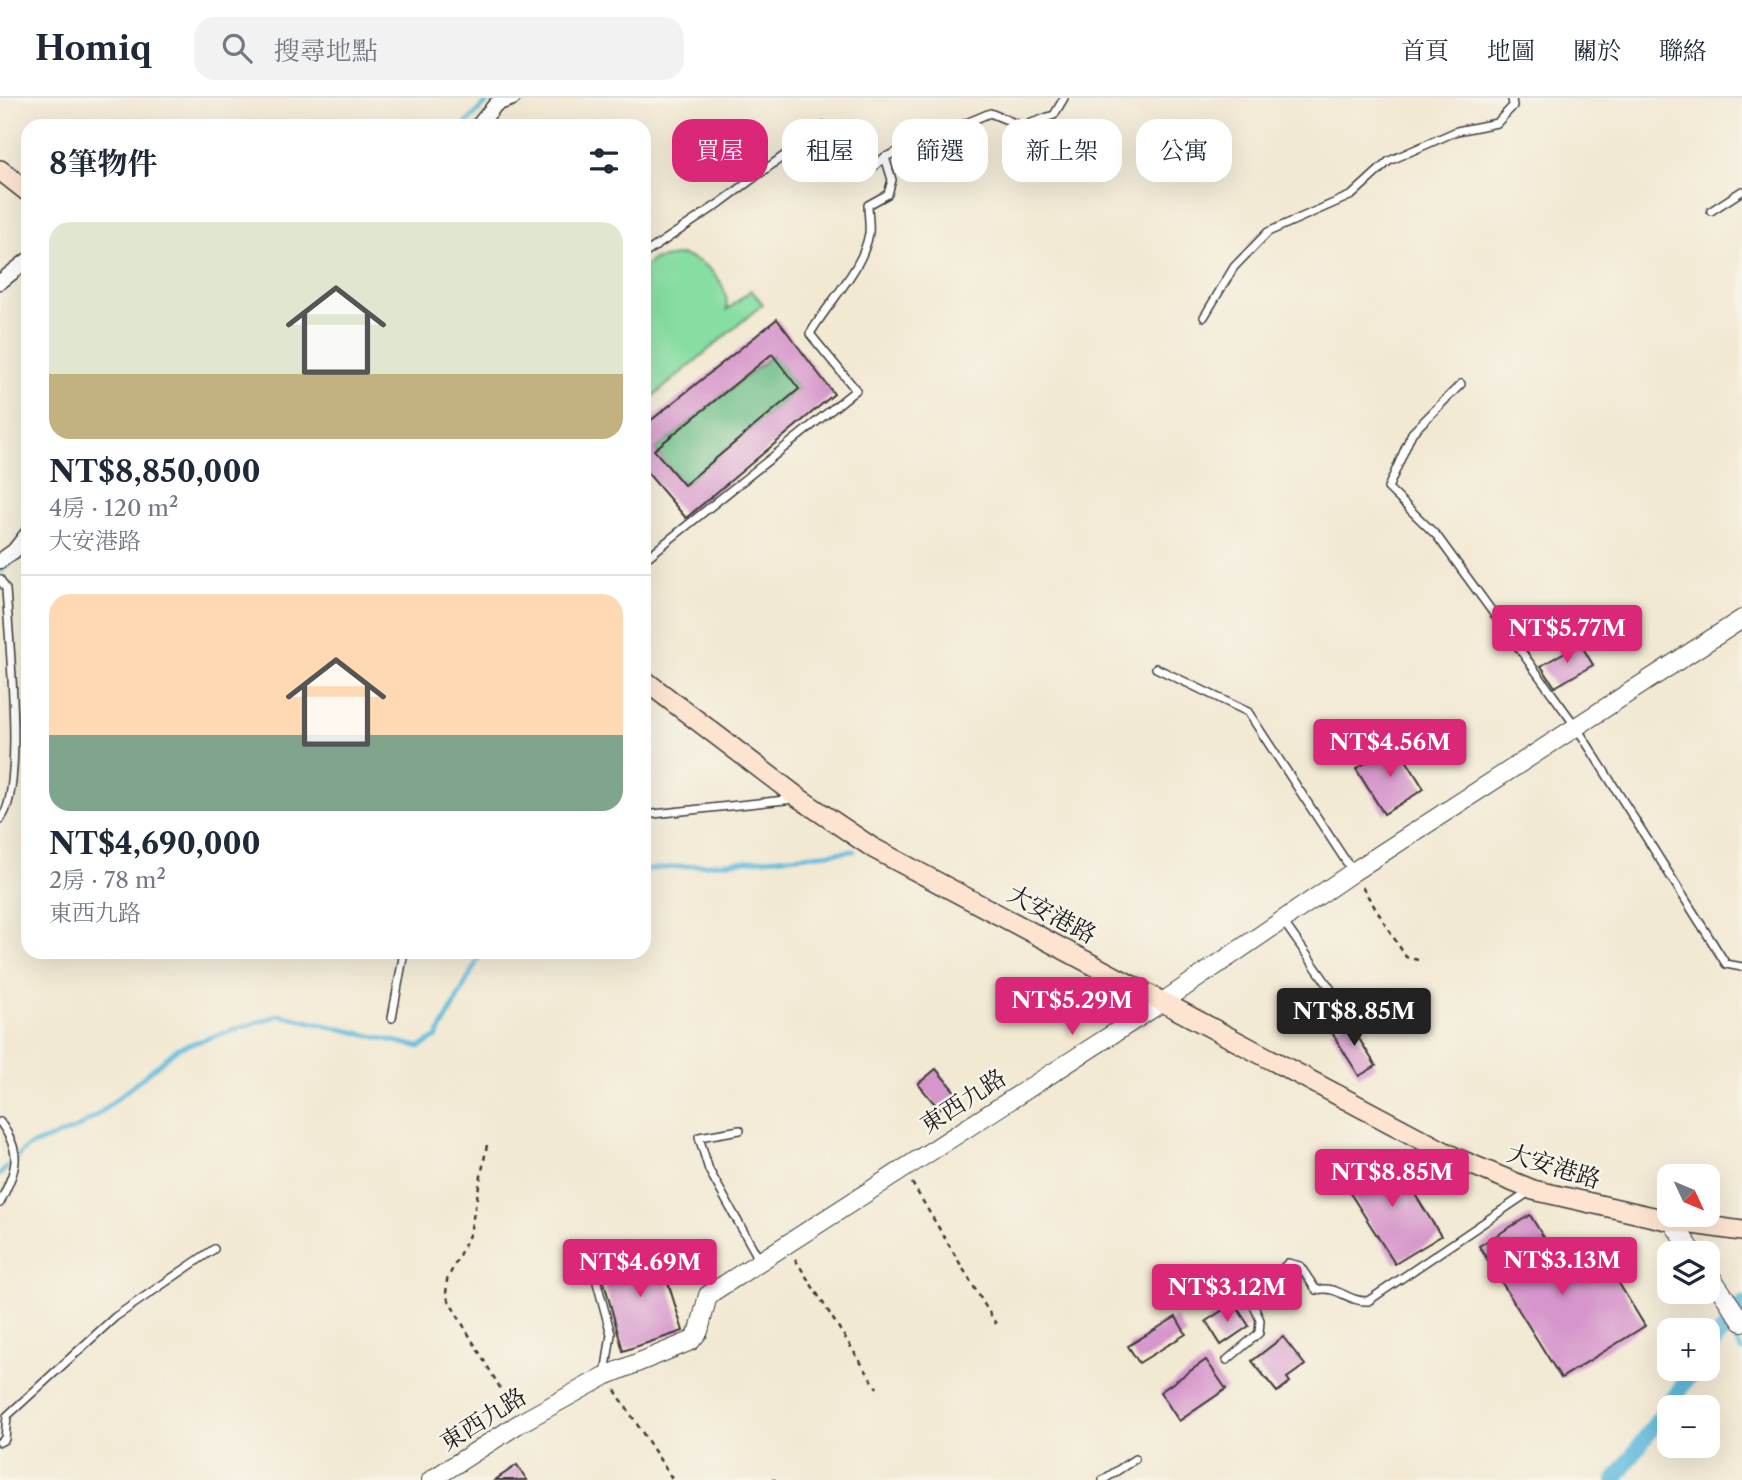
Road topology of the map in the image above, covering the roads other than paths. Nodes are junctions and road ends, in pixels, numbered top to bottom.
1 (513, 98) edge
2 (1064, 98) edge
3 (1512, 98) edge
4 (484, 119) edge
5 (885, 157) junction
6 (0, 170) edge
7 (21, 186) edge
8 (1742, 191) edge
9 (1711, 211) dead end
10 (651, 249) edge
11 (21, 266) edge
12 (0, 282) edge
13 (1204, 317) dead end
14 (1461, 384) dead end
15 (21, 540) edge
16 (651, 554) edge
17 (0, 561) edge
18 (0, 579) edge
19 (1742, 619) edge
20 (1156, 668) dead end
21 (651, 685) edge
22 (1577, 728) junction
23 (799, 798) junction
24 (651, 814) edge
25 (0, 819) edge
26 (1353, 872) junction
27 (1283, 921) junction
28 (403, 959) edge
29 (1742, 967) edge
30 (1335, 995) dead end
31 (1164, 1001) junction
32 (392, 1018) dead end
33 (0, 1122) edge
34 (740, 1130) dead end
35 (1533, 1190) junction
36 (0, 1203) edge
37 (1657, 1218) edge
38 (1714, 1227) edge
39 (1742, 1231) edge
40 (214, 1249) dead end
41 (760, 1261) junction
42 (593, 1268) dead end
43 (1720, 1290) edge
44 (1742, 1322) edge
45 (1227, 1360) dead end
46 (605, 1376) junction
47 (0, 1442) edge
48 (1135, 1459) dead end
49 (431, 1480) edge
50 (1103, 1480) edge

1 - 4 street
2 - 5 lane
3 - 13 lane
5 - 10 lane
5 - 16 lane
6 - 7 main road
8 - 9 lane
11 - 12 street
14 - 22 lane
15 - 17 street
18 - 25 lane
19 - 22 street, 東西九路
20 - 26 lane
21 - 23 main road, 大安港路
22 - 26 street, 東西九路
22 - 29 lane
23 - 24 lane
23 - 31 main road, 大安港路
26 - 27 street, 東西九路
27 - 30 lane
27 - 31 street, 東西九路
28 - 32 lane
31 - 35 main road, 大安港路
31 - 41 street, 東西九路
33 - 36 lane
34 - 41 lane
35 - 37 main road, 大安港路
35 - 45 lane
38 - 39 main road, 大安港路
40 - 47 lane
41 - 46 street, 東西九路
42 - 46 lane
43 - 44 street
46 - 49 street, 東西九路
48 - 50 lane

